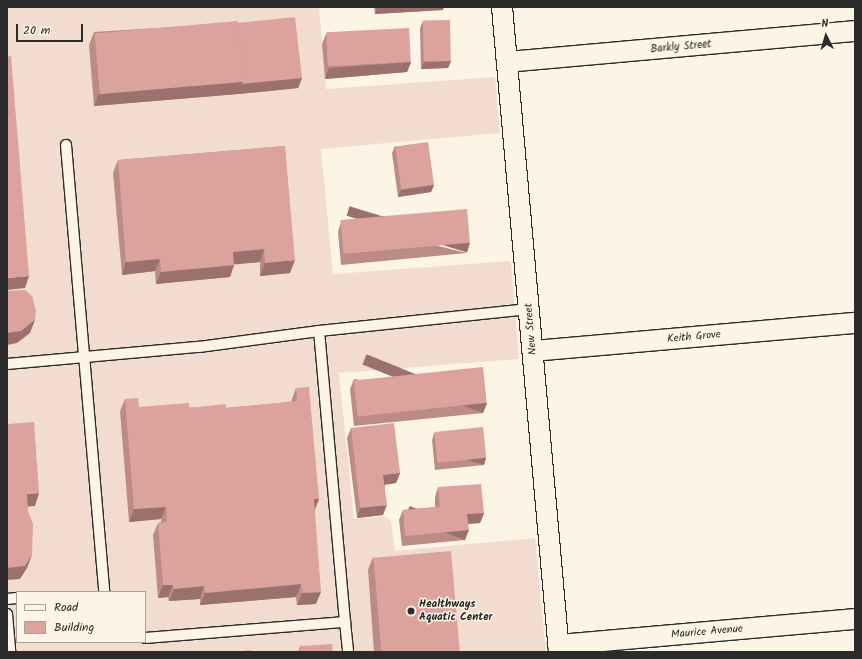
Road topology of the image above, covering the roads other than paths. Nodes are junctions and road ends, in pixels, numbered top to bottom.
1 (502, 7) edge
2 (855, 31) edge
3 (507, 62) junction
4 (66, 145) dead end
5 (529, 309) junction
6 (855, 323) edge
7 (319, 331) junction
8 (533, 351) junction
9 (85, 358) junction
10 (7, 364) edge
11 (102, 591) edge
12 (7, 614) edge
13 (855, 619) edge
14 (345, 622) junction
15 (146, 638) edge
16 (559, 649) edge
17 (10, 652) edge
18 (348, 652) edge

1 - 3 street, New Street
2 - 3 street, Barkly Street
3 - 5 street, New Street
4 - 9 lane
5 - 7 lane
5 - 8 street, New Street
6 - 8 street, Keith Grove
7 - 9 lane
7 - 14 lane
8 - 16 street, New Street
9 - 10 lane
9 - 11 lane
12 - 17 lane
13 - 16 street, Maurice Avenue
14 - 15 lane
14 - 18 lane

